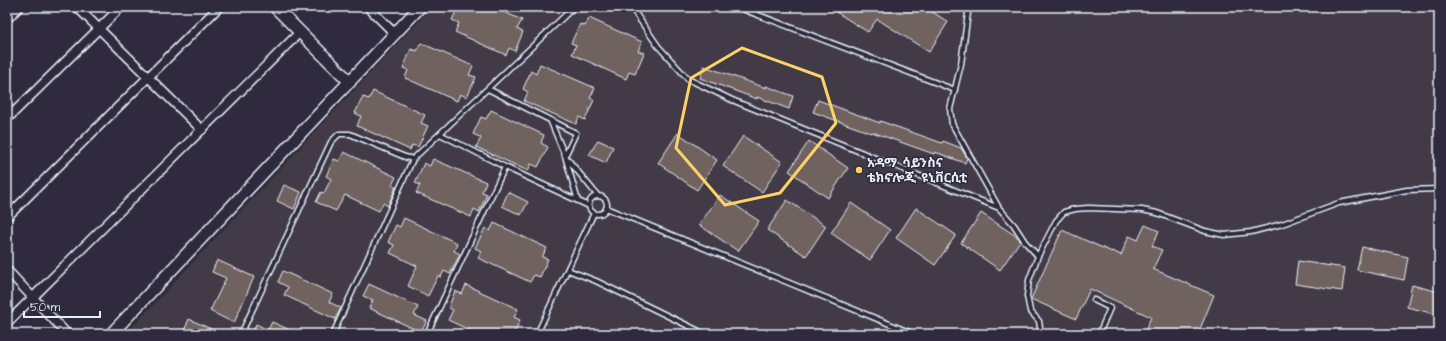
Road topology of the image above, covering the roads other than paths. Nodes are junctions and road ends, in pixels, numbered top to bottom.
1 (20, 7) edge
2 (77, 7) edge
3 (121, 7) edge
4 (219, 7) edge
5 (275, 7) edge
6 (368, 7) edge
7 (420, 7) edge
8 (574, 7) edge
9 (631, 7) edge
10 (737, 7) edge
11 (966, 7) edge
12 (7, 19) edge
13 (99, 29) junction
14 (300, 32) junction
15 (395, 34) junction
16 (148, 77) junction
17 (350, 82) junction
18 (488, 89) junction
19 (955, 90) junction
20 (7, 119) edge
21 (551, 122) junction
22 (202, 130) junction
23 (440, 134) junction
24 (565, 156) junction
25 (414, 159) junction
26 (505, 167) junction
27 (1439, 189) edge
28 (598, 196) junction
29 (578, 201) junction
30 (589, 206) junction
31 (606, 208) junction
32 (999, 208) junction
33 (594, 213) junction
34 (7, 217) edge
35 (1038, 256) junction
36 (7, 270) edge
37 (568, 270) junction
38 (33, 297) junction
39 (1094, 300) dead end
40 (7, 323) edge
41 (67, 334) edge
42 (111, 334) edge
43 (242, 334) edge
44 (334, 334) edge
45 (427, 334) edge
46 (538, 334) edge
47 (705, 334) edge
48 (914, 334) edge
49 (1041, 334) edge
50 (1099, 334) edge

1 - 12 street
2 - 13 street
3 - 13 street
4 - 16 street
5 - 14 street
6 - 15 street
7 - 15 street
8 - 18 lane
9 - 32 lane
10 - 19 lane
11 - 19 lane
13 - 16 street
13 - 20 street
14 - 17 street
14 - 22 street
15 - 17 street
16 - 22 street
16 - 34 street
17 - 42 street
18 - 21 lane
18 - 23 lane
19 - 32 lane
21 - 24 lane
21 - 24 lane
22 - 38 street
23 - 25 lane
23 - 26 lane
24 - 28 lane
24 - 29 lane
25 - 43 lane
25 - 44 lane
26 - 29 lane
26 - 45 lane
27 - 35 lane
28 - 30 lane
28 - 31 lane
29 - 30 lane
30 - 33 lane
31 - 33 lane
31 - 48 lane
32 - 35 lane
33 - 37 lane
35 - 49 lane
36 - 38 street
37 - 46 lane
37 - 47 lane
38 - 40 street
38 - 41 street
39 - 50 lane

